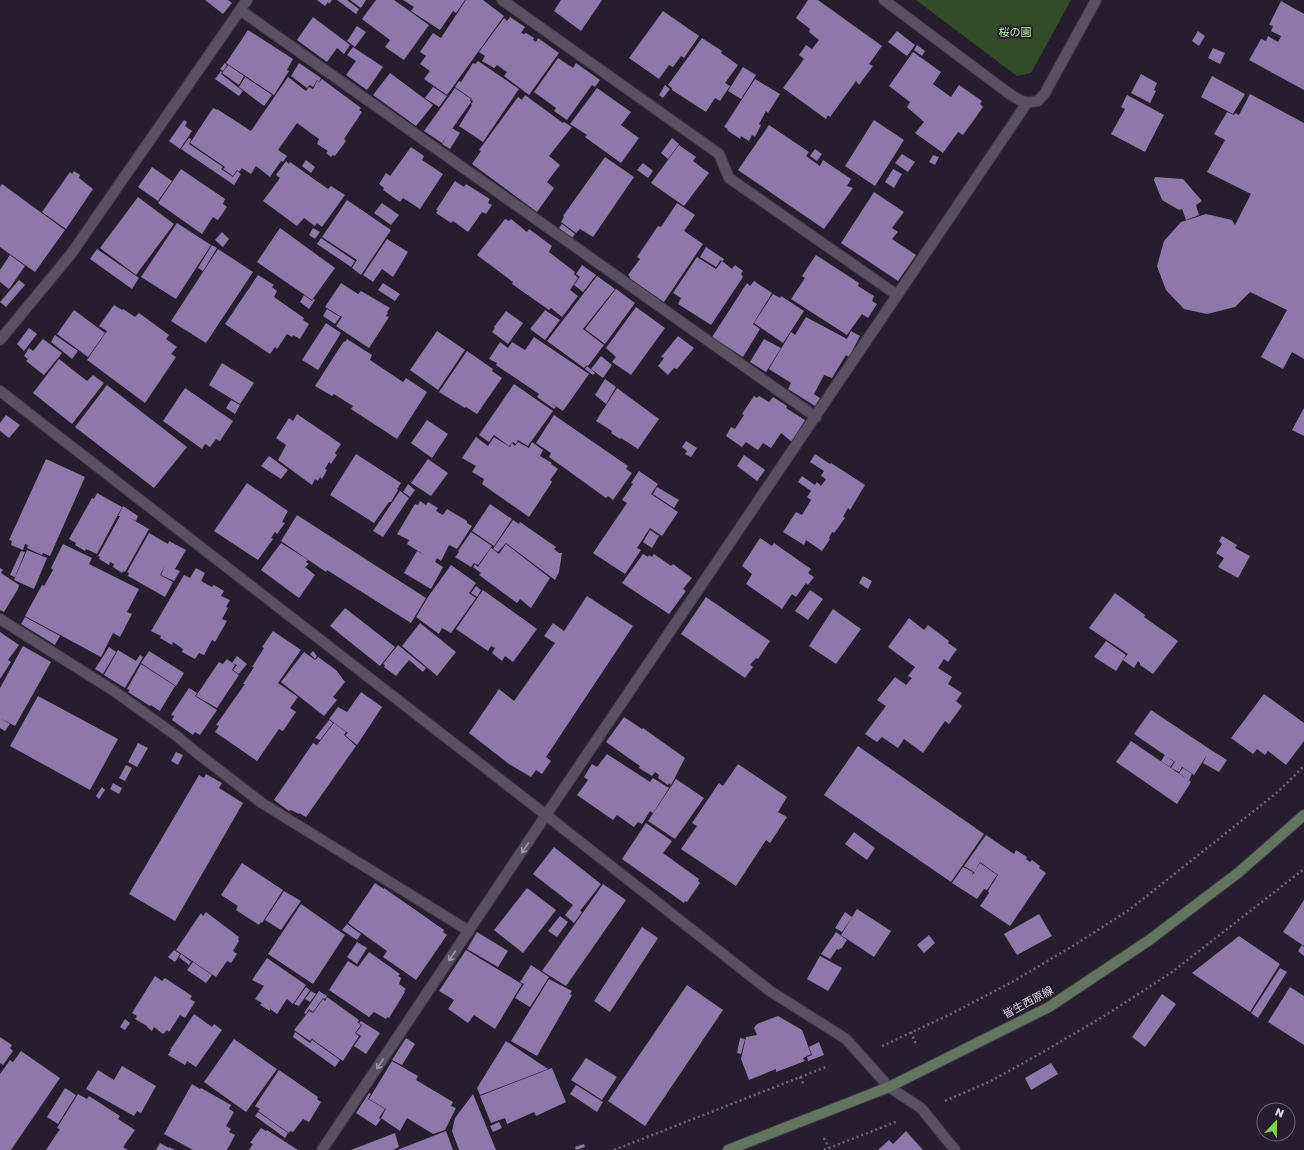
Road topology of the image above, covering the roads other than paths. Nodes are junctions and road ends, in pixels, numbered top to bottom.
1 (247, 0) edge
2 (502, 0) edge
3 (884, 0) edge
4 (1096, 0) edge
5 (240, 10) junction
6 (1027, 103) junction
7 (897, 295) junction
8 (0, 340) edge
9 (0, 391) edge
10 (816, 417) junction
11 (0, 619) edge
12 (546, 815) junction
13 (1304, 815) edge
14 (469, 931) junction
15 (889, 1087) junction
16 (952, 1148) edge
17 (322, 1150) edge
18 (728, 1150) edge

1 - 5 street
2 - 7 street
3 - 6 street
4 - 6 street
5 - 8 street
5 - 10 street
6 - 7 street
7 - 10 street
9 - 12 street
10 - 12 street
11 - 14 street
12 -> 14 street
12 - 15 street
13 - 15 main road, 皆生西原線
14 -> 17 street
15 - 16 street
15 - 18 main road, 皆生西原線

